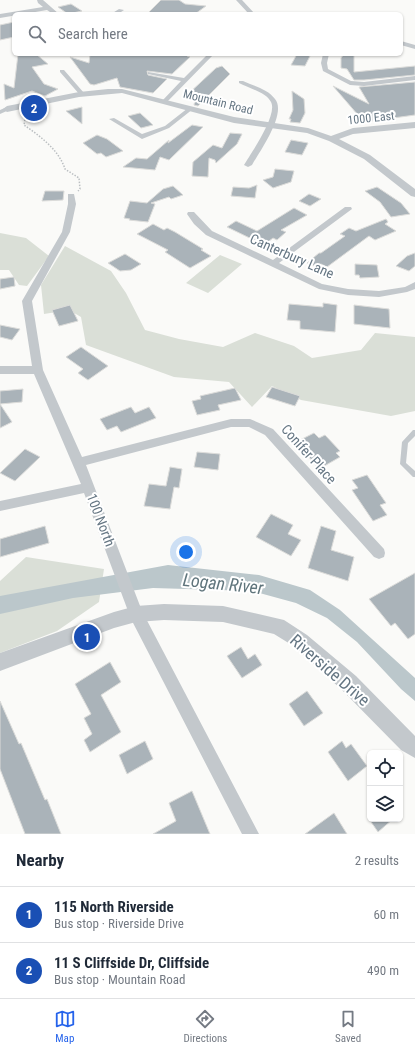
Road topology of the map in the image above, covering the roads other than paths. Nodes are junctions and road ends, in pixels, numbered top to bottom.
1 (40, 0) edge
2 (239, 0) edge
3 (48, 8) junction
4 (121, 10) dead end
5 (25, 12) edge
6 (53, 12) edge
7 (118, 12) edge
8 (251, 12) edge
9 (12, 14) edge
10 (0, 16) edge
11 (403, 44) edge
12 (415, 47) edge
13 (209, 56) edge
14 (326, 56) edge
15 (62, 71) dead end
16 (150, 73) dead end
17 (415, 78) edge
18 (185, 80) junction
19 (241, 82) dead end
20 (82, 94) junction
21 (164, 102) junction
22 (2, 109) edge
23 (190, 109) junction
24 (112, 119) dead end
25 (415, 125) edge
26 (270, 127) junction
27 (332, 139) junction
28 (248, 164) dead end
29 (415, 194) edge
30 (70, 196) road end
31 (348, 209) dead end
32 (191, 214) dead end
33 (273, 264) junction
34 (415, 286) edge
35 (0, 370) edge
36 (38, 370) junction
37 (415, 432) edge
38 (79, 462) junction
39 (415, 475) edge
40 (88, 486) junction
41 (0, 506) edge
42 (379, 553) dead end
43 (136, 614) junction
44 (0, 662) edge
45 (415, 748) edge
46 (251, 834) edge

1 - 3 street
2 - 8 street
3 - 5 street
3 - 6 street
4 - 7 street
9 - 10 street
11 - 12 street
13 - 18 street
14 - 17 street
15 - 20 street
16 - 18 street
18 - 21 street
19 - 26 street
20 - 21 street, Mountain Road
20 - 22 street, Mountain Road
21 - 23 street, Mountain Road
23 - 24 street
23 - 26 street, Mountain Road
25 - 27 street, 1000 East
26 - 27 street, Mountain Road
26 - 28 street
27 - 29 street, Mountain Road
30 - 36 street, 100 North
31 - 33 street
32 - 33 street, Canterbury Lane
33 - 34 street, Canterbury Lane
35 - 36 street
36 - 38 street, 100 North
37 - 39 lane
38 - 40 street, 100 North
38 - 42 street, Conifer Place
40 - 41 street
40 - 43 street, 100 North
43 - 44 street, Riverside Drive
43 - 45 street, Riverside Drive
43 - 46 street, 100 North

